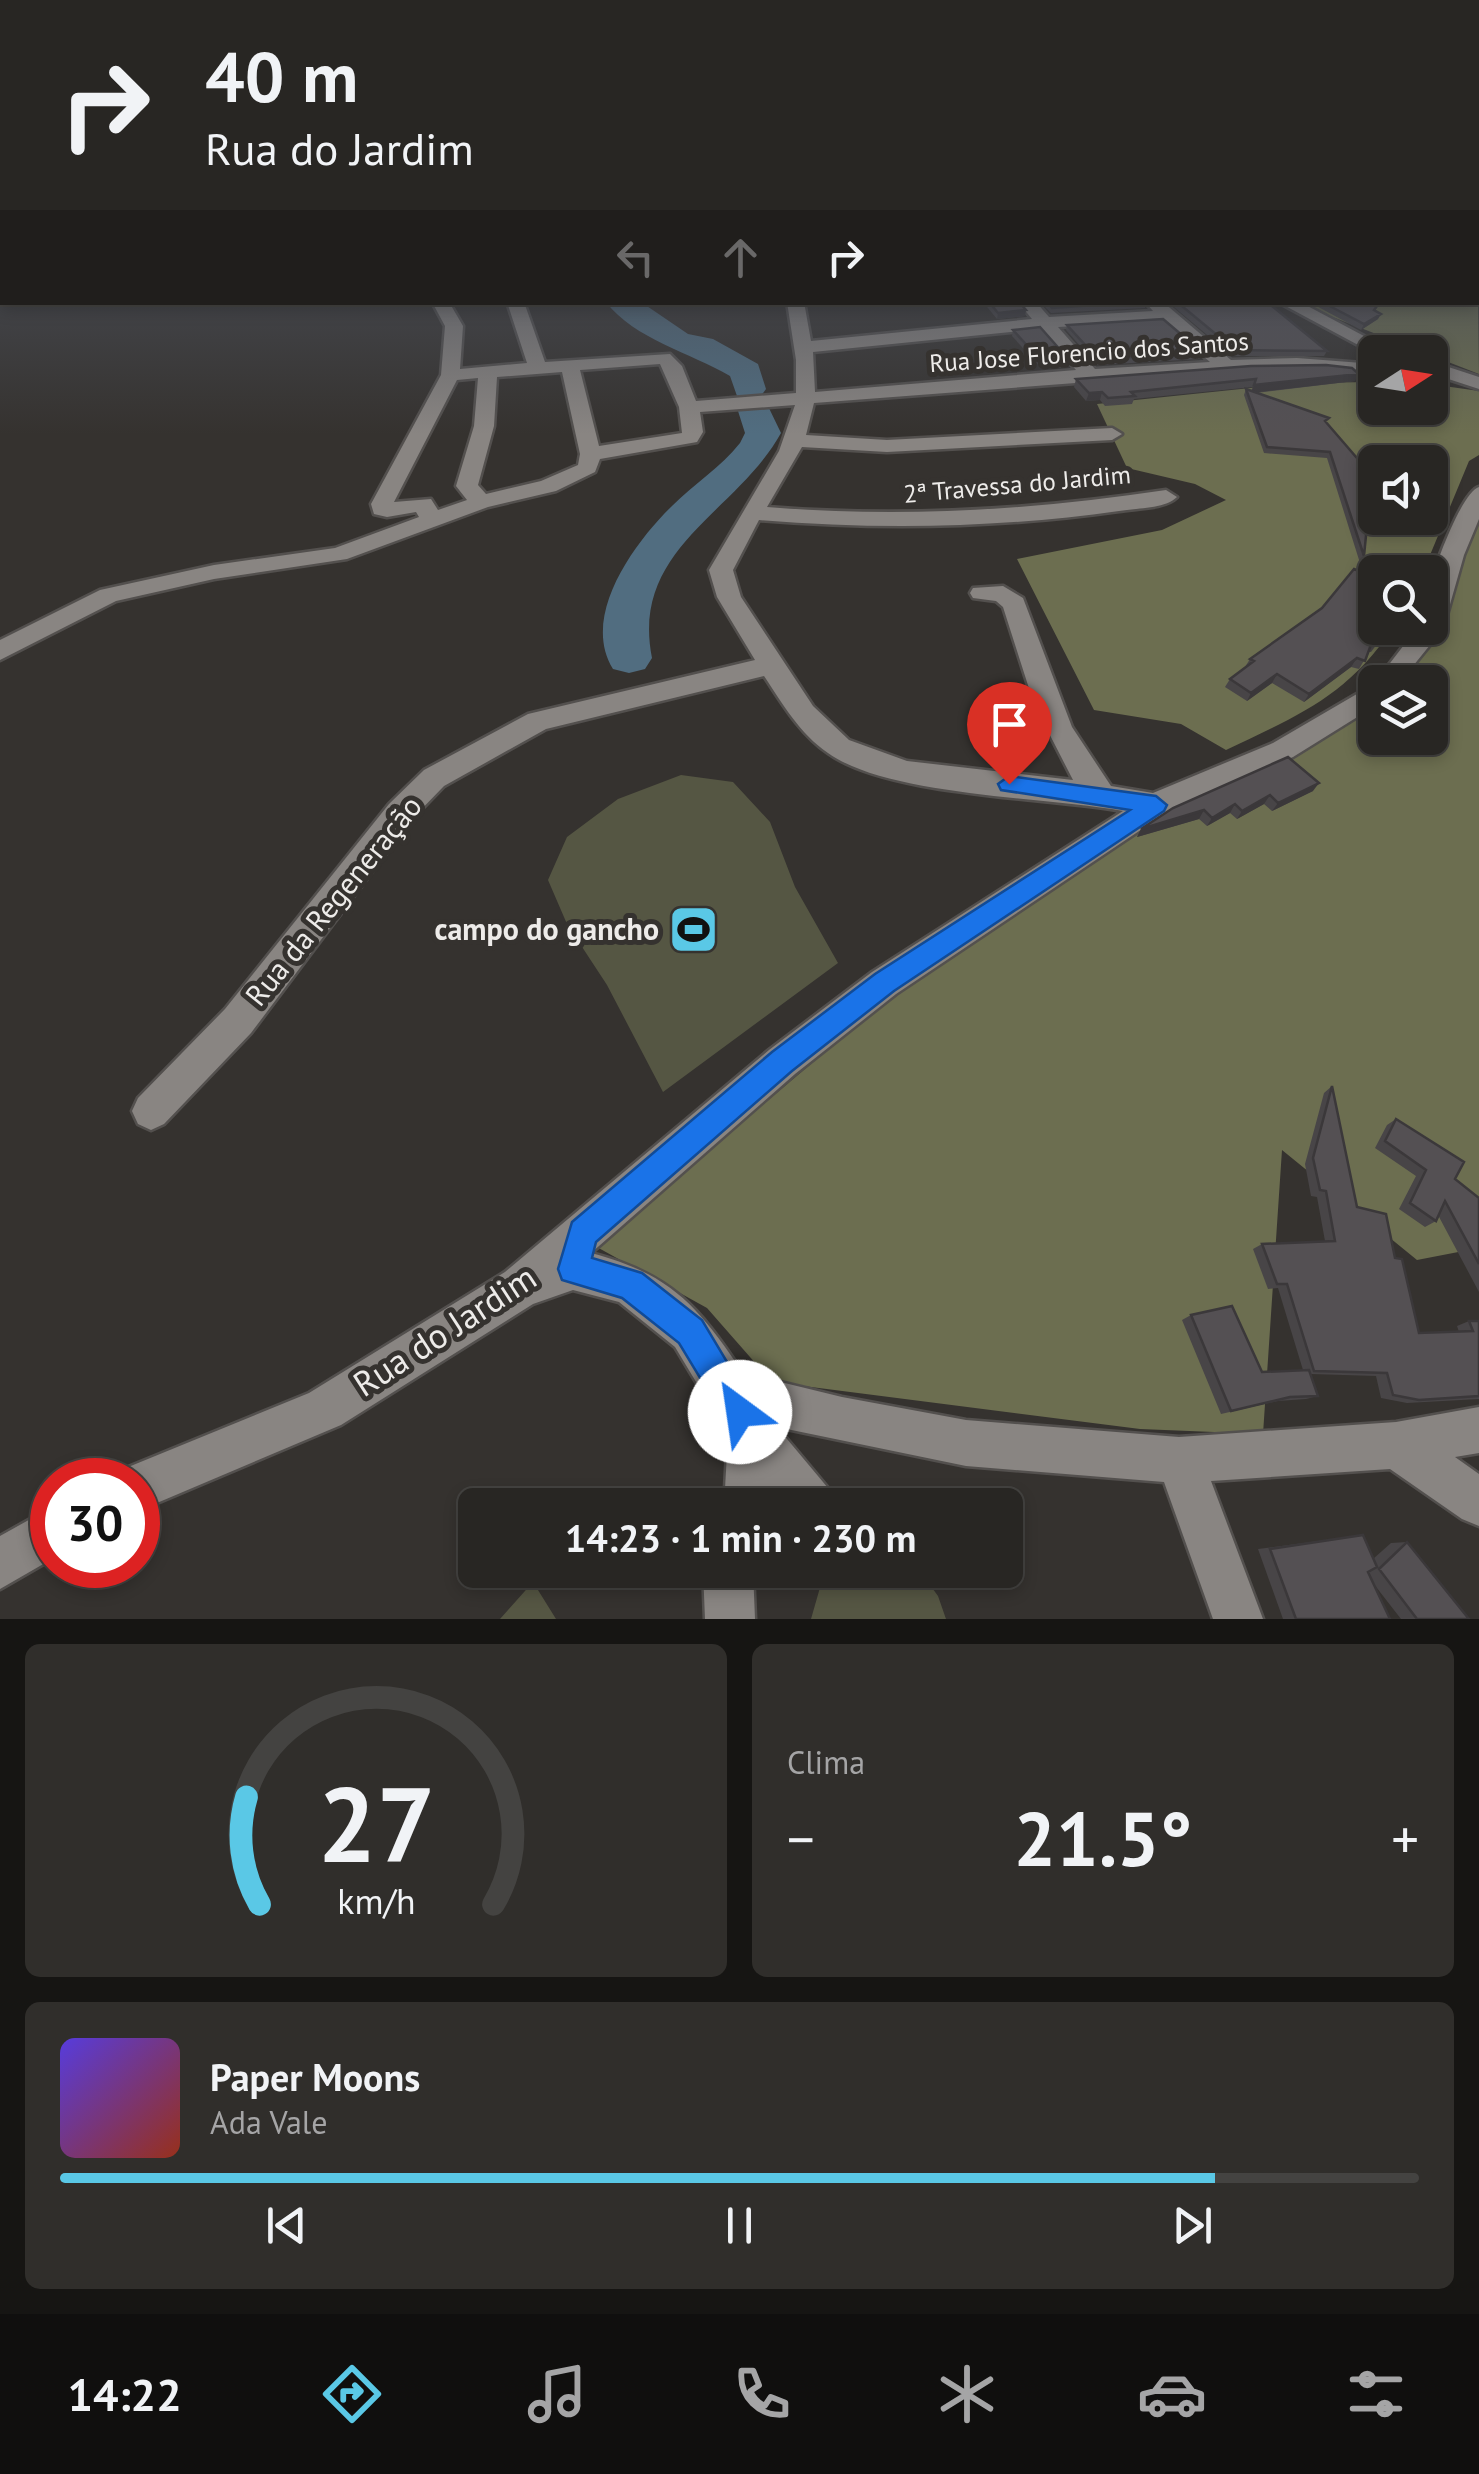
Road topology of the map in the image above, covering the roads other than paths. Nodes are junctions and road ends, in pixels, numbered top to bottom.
1 (442, 305) edge
2 (517, 305) edge
3 (796, 305) edge
4 (1029, 305) edge
5 (1292, 305) edge
6 (1159, 309) edge
7 (1044, 323) junction
8 (1358, 338) edge
9 (805, 348) junction
10 (569, 363) junction
11 (538, 367) junction
12 (1228, 367) junction
13 (1358, 367) edge
14 (1090, 374) junction
15 (1448, 374) edge
16 (450, 375) junction
17 (488, 375) junction
18 (1448, 382) edge
19 (1479, 385) edge
20 (807, 400) junction
21 (689, 408) junction
22 (1112, 434) dead end
23 (798, 441) junction
24 (590, 454) junction
25 (1479, 494) edge
26 (1166, 497) dead end
27 (481, 502) junction
28 (752, 513) junction
29 (432, 519) junction
30 (982, 592) dead end
31 (0, 651) edge
32 (772, 665) junction
33 (1400, 665) edge
34 (1358, 703) edge
35 (1101, 795) junction
36 (1156, 805) junction
37 (151, 1111) dead end
38 (578, 1251) junction
39 (740, 1411) junction
40 (1479, 1430) edge
41 (1396, 1446) junction
42 (1180, 1460) junction
43 (160, 1478) edge
44 (749, 1488) edge
45 (798, 1488) edge
46 (1479, 1502) edge
47 (30, 1545) edge
48 (0, 1564) edge
49 (729, 1588) edge
50 (730, 1619) edge
51 (1238, 1619) edge

1 - 16 street
2 - 11 street
3 - 9 street
4 - 7 street
5 - 8 street
6 - 7 street
6 - 12 street
7 - 9 street
7 - 14 street
9 - 20 street
10 - 11 street
10 - 21 street
10 - 24 street
11 - 17 street
12 - 13 street, Rua Jose Florencio dos Santos
12 - 14 street, Rua Jose Florencio dos Santos
14 - 20 street, Rua Jose Florencio dos Santos
15 - 19 street
16 - 17 street
16 - 29 street
17 - 27 street
18 - 19 street
20 - 21 street, Rua Jose Florencio dos Santos
20 - 23 street
21 - 24 street
22 - 23 street
23 - 28 street
24 - 27 street
25 - 33 street
26 - 28 street, 2ª Travessa do Jardim
27 - 29 street
28 - 32 street
29 - 31 street
30 - 35 street
32 - 35 street
32 - 37 street, Rua da Regeneração
34 - 36 street
35 - 36 street
36 - 38 street
38 - 39 street
38 - 43 street, Rua do Jardim
39 - 42 street
39 - 44 street
39 - 45 street
40 - 41 street
41 - 42 street
41 - 46 street
42 - 51 street
47 - 48 street
49 - 50 street

